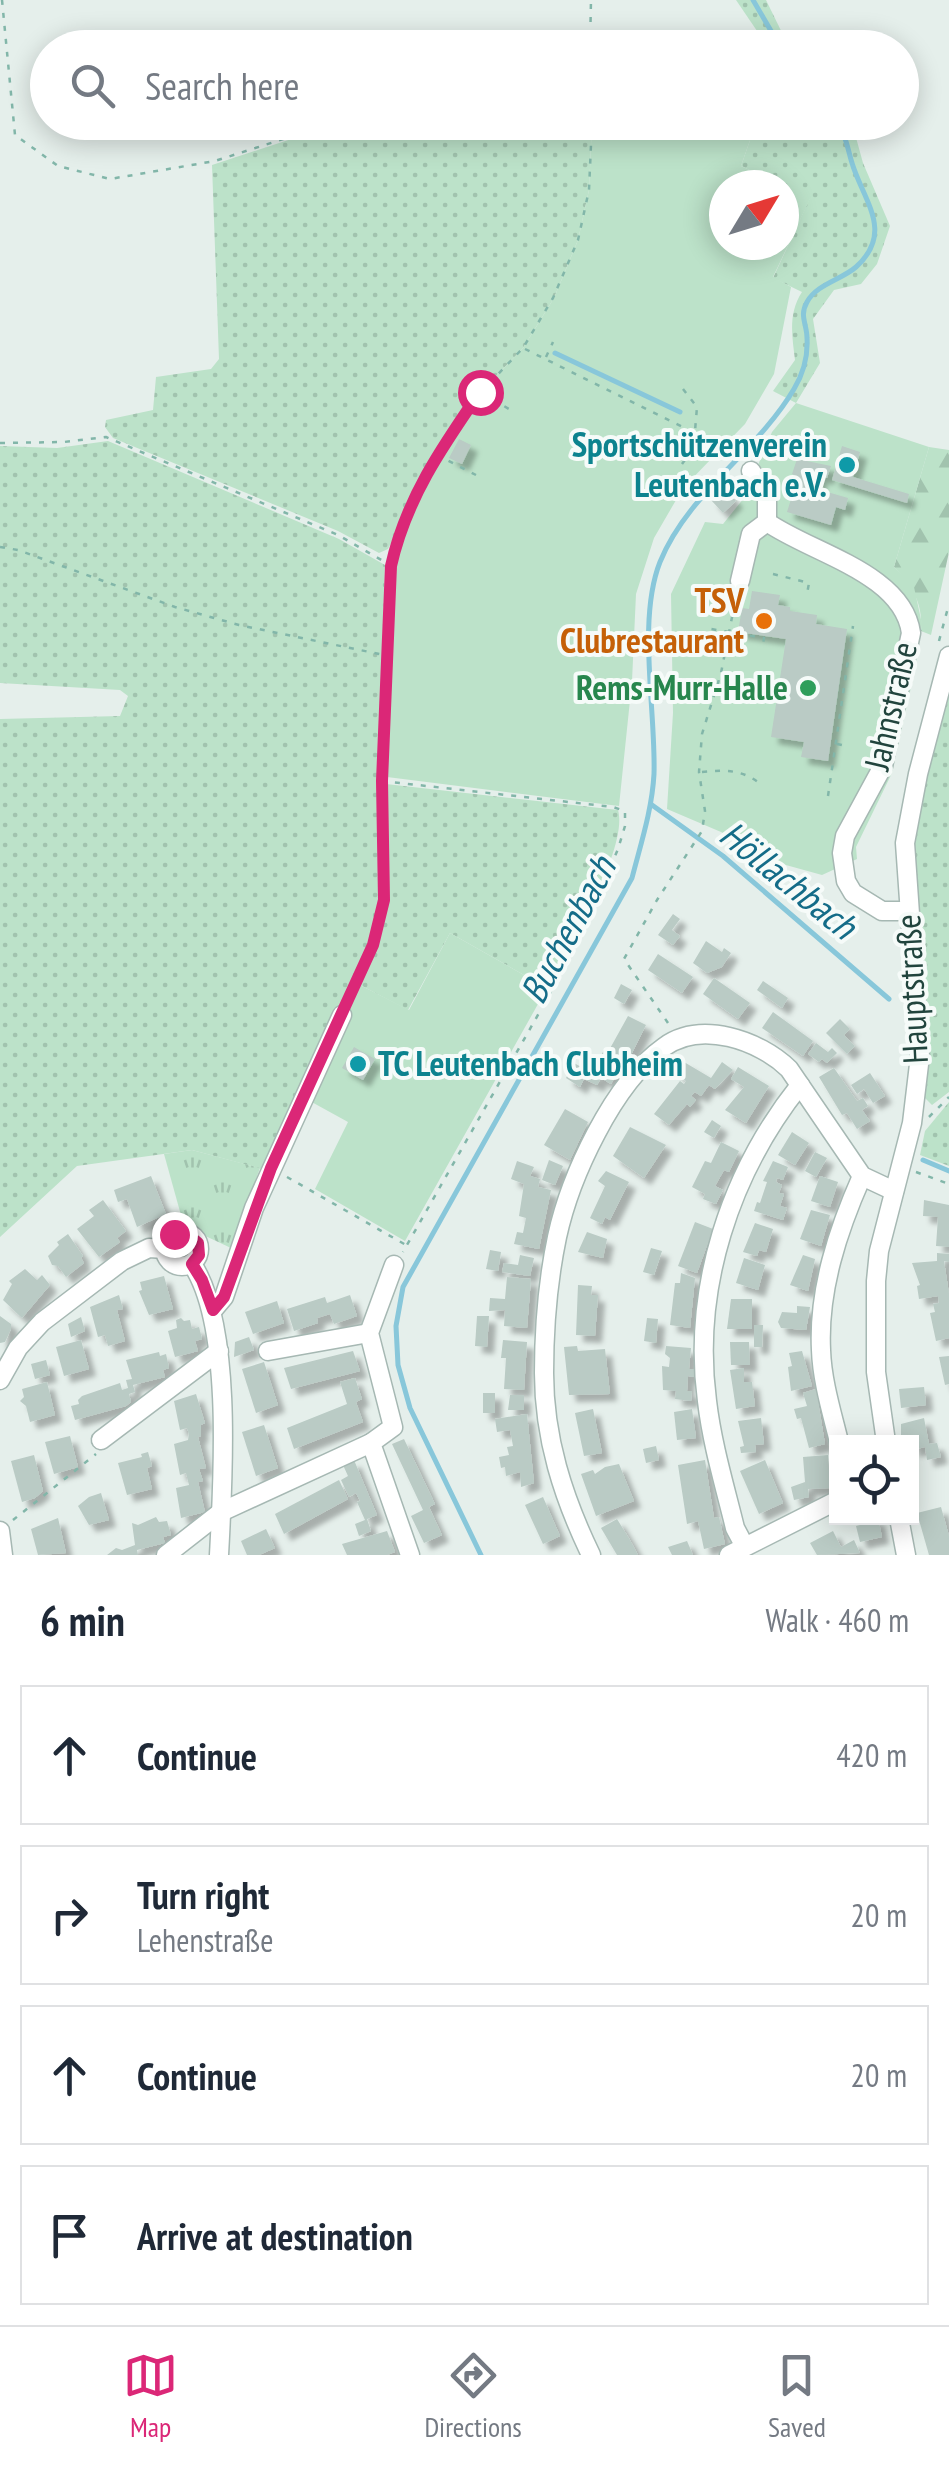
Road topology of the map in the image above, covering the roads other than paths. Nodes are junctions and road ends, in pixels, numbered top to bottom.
1 (751, 472) dead end
2 (767, 522) junction
3 (740, 581) road end
4 (949, 656) edge
5 (907, 911) junction
6 (342, 1015) road end
7 (800, 1085) junction
8 (862, 1176) junction
9 (894, 1190) junction
10 (165, 1248) junction
11 (192, 1264) junction
12 (394, 1265) dead end
13 (213, 1310) junction
14 (369, 1333) junction
15 (268, 1351) dead end
16 (219, 1352) junction
17 (0, 1380) edge
18 (838, 1435) edge
19 (885, 1435) edge
20 (371, 1442) junction
21 (98, 1448) road end
22 (829, 1504) edge
23 (221, 1512) junction
24 (900, 1525) edge
25 (6, 1526) edge
26 (736, 1550) edge
27 (3, 1555) edge
28 (166, 1555) edge
29 (220, 1555) edge
30 (410, 1555) edge
31 (591, 1555) edge
32 (906, 1555) edge

1 - 2 street
2 - 3 street
2 - 5 street, Jahnstraße
4 - 5 street, Hauptstraße
5 - 9 street, Hauptstraße
6 - 13 street
7 - 8 street
7 - 26 street
7 - 31 street
8 - 9 street
8 - 18 street
9 - 19 street, Hauptstraße
10 - 11 street
10 - 11 street
10 - 17 street
11 - 13 street
12 - 14 street
13 - 16 street
14 - 15 street
14 - 20 street
16 - 21 street
16 - 23 street
20 - 23 street
20 - 30 street
22 - 26 street
23 - 28 street
23 - 29 street
24 - 32 street
25 - 27 street

